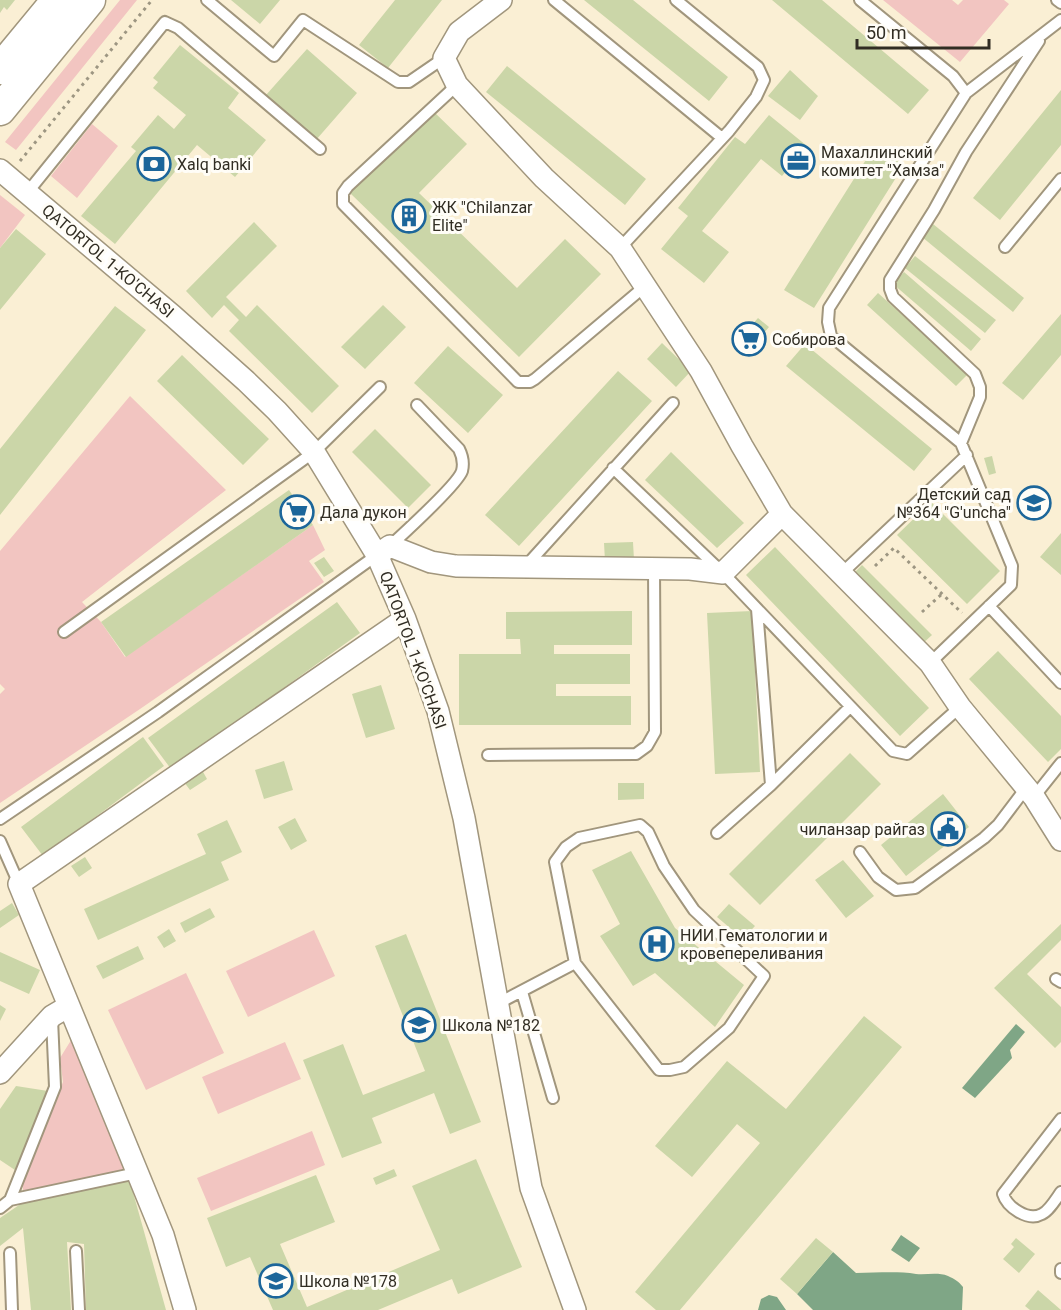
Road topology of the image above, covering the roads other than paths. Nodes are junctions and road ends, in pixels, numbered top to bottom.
1 (57, 0) edge
2 (90, 0) edge
3 (207, 0) edge
4 (501, 0) edge
5 (554, 0) edge
6 (676, 0) edge
7 (860, 0) edge
8 (1057, 0) edge
9 (1061, 3) edge
10 (1061, 20) edge
11 (1044, 33) junction
12 (444, 58) junction
13 (0, 69) edge
14 (457, 85) junction
15 (966, 93) junction
16 (0, 110) edge
17 (722, 138) junction
18 (320, 149) dead end
19 (4, 173) edge
20 (1061, 178) edge
21 (27, 194) junction
22 (1005, 246) dead end
23 (620, 248) junction
24 (644, 287) junction
25 (380, 387) dead end
26 (673, 403) dead end
27 (417, 405) dead end
28 (961, 443) junction
29 (314, 452) junction
30 (967, 455) junction
31 (613, 468) junction
32 (782, 514) junction
33 (384, 550) junction
34 (525, 567) junction
35 (654, 568) junction
36 (723, 573) junction
37 (841, 574) junction
38 (989, 606) junction
39 (757, 609) junction
40 (405, 619) junction
41 (64, 632) dead end
42 (930, 663) junction
43 (1061, 683) edge
44 (850, 707) junction
45 (960, 707) junction
46 (488, 755) dead end
47 (1061, 763) edge
48 (771, 785) junction
49 (1030, 792) junction
50 (0, 819) edge
51 (717, 833) dead end
52 (0, 840) edge
53 (1061, 840) edge
54 (860, 852) dead end
55 (19, 884) junction
56 (575, 963) junction
57 (522, 992) junction
58 (497, 1004) junction
59 (61, 1011) junction
60 (0, 1073) edge
61 (553, 1098) dead end
62 (1061, 1119) edge
63 (137, 1173) junction
64 (1060, 1194) edge
65 (10, 1200) junction
66 (0, 1208) edge
67 (76, 1251) dead end
68 (10, 1253) dead end
69 (12, 1310) edge
70 (79, 1310) edge
71 (185, 1310) edge
72 (574, 1310) edge

1 - 13 main road
2 - 16 main road
3 - 12 lane
4 - 12 street
5 - 17 lane
6 - 17 lane
7 - 15 lane
8 - 9 lane
10 - 11 lane
11 - 15 lane
11 - 28 lane
12 - 14 street
14 - 23 street
14 - 24 lane
15 - 28 lane
17 - 23 lane
18 - 21 lane
19 - 21 street, QATORTOL 1-KO'CHASI
20 - 22 lane
21 - 29 street, QATORTOL 1-KO'CHASI
23 - 24 street
24 - 32 street
25 - 29 lane
26 - 31 lane
27 - 33 lane
28 - 30 lane
29 - 33 street, QATORTOL 1-KO'CHASI
29 - 41 lane
30 - 37 lane
30 - 38 lane
31 - 34 lane
31 - 36 lane
32 - 36 street
32 - 37 street
33 - 34 street
33 - 40 street, QATORTOL 1-KO'CHASI
33 - 50 lane
34 - 35 street
35 - 36 street
35 - 46 lane
36 - 39 lane
37 - 42 street
38 - 42 lane
38 - 43 lane
39 - 44 lane
39 - 48 lane
40 - 55 street
40 - 58 street, QATORTOL 1-KO'CHASI
42 - 45 street
44 - 45 lane
44 - 48 lane
45 - 49 street
47 - 49 lane
48 - 51 lane
49 - 53 street
49 - 54 lane
52 - 55 lane
55 - 59 street
56 - 56 lane
56 - 57 lane
57 - 58 lane
57 - 61 lane
58 - 72 street, QATORTOL 1-KO'CHASI
59 - 60 street
59 - 63 street
59 - 65 lane
62 - 64 lane
63 - 65 lane
63 - 71 street
65 - 66 lane
67 - 70 lane
68 - 69 lane

